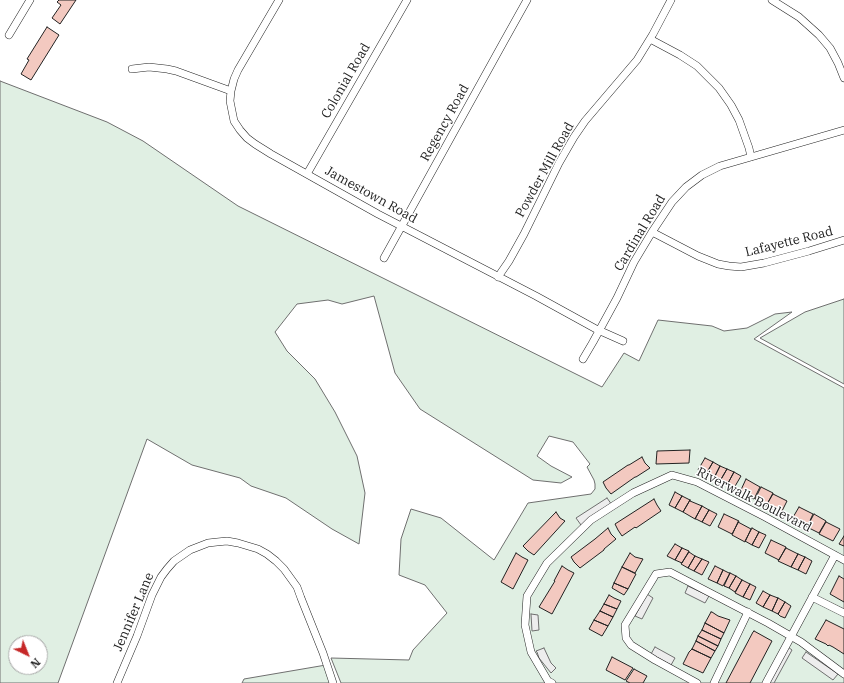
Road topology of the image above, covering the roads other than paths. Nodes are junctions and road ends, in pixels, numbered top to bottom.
1 (279, 0) edge
2 (407, 0) edge
3 (527, 0) edge
4 (671, 0) edge
5 (772, 0) edge
6 (28, 1) edge
7 (9, 35) dead end
8 (650, 39) junction
9 (132, 69) dead end
10 (844, 78) edge
11 (231, 91) junction
12 (844, 130) edge
13 (751, 157) junction
14 (307, 174) junction
15 (402, 226) junction
16 (652, 232) junction
17 (844, 240) edge
18 (384, 258) dead end
19 (498, 277) junction
20 (599, 330) junction
21 (624, 340) dead end
22 (583, 359) dead end
23 (835, 555) junction
24 (844, 560) edge
25 (812, 597) junction
26 (748, 612) junction
27 (844, 613) edge
28 (791, 636) junction
29 (844, 674) edge
30 (117, 683) edge
31 (333, 683) edge
32 (552, 683) edge
33 (698, 683) edge
34 (714, 683) edge
35 (766, 683) edge

1 - 11 street, Jamestown Road
2 - 14 street, Colonial Road
3 - 15 street, Regency Road
4 - 8 street, Powder Mill Road
5 - 10 street
6 - 7 street
8 - 13 street
8 - 19 street, Powder Mill Road
9 - 11 street
11 - 14 street, Jamestown Road
12 - 13 street, Cardinal Road
13 - 16 street, Cardinal Road
14 - 15 street, Jamestown Road
15 - 18 street, Regency Road
15 - 19 street, Jamestown Road
16 - 17 street, Lafayette Road
16 - 20 street, Cardinal Road
19 - 20 street, Jamestown Road
20 - 21 street, Jamestown Road
20 - 22 street, Cardinal Road
23 - 24 street, Riverwalk Boulevard
23 - 25 street
23 - 32 street, Riverwalk Boulevard
25 - 27 street
25 - 28 street
26 - 28 street
26 - 33 street
26 - 34 street
28 - 29 street
28 - 35 street
30 - 31 street, Jennifer Lane

